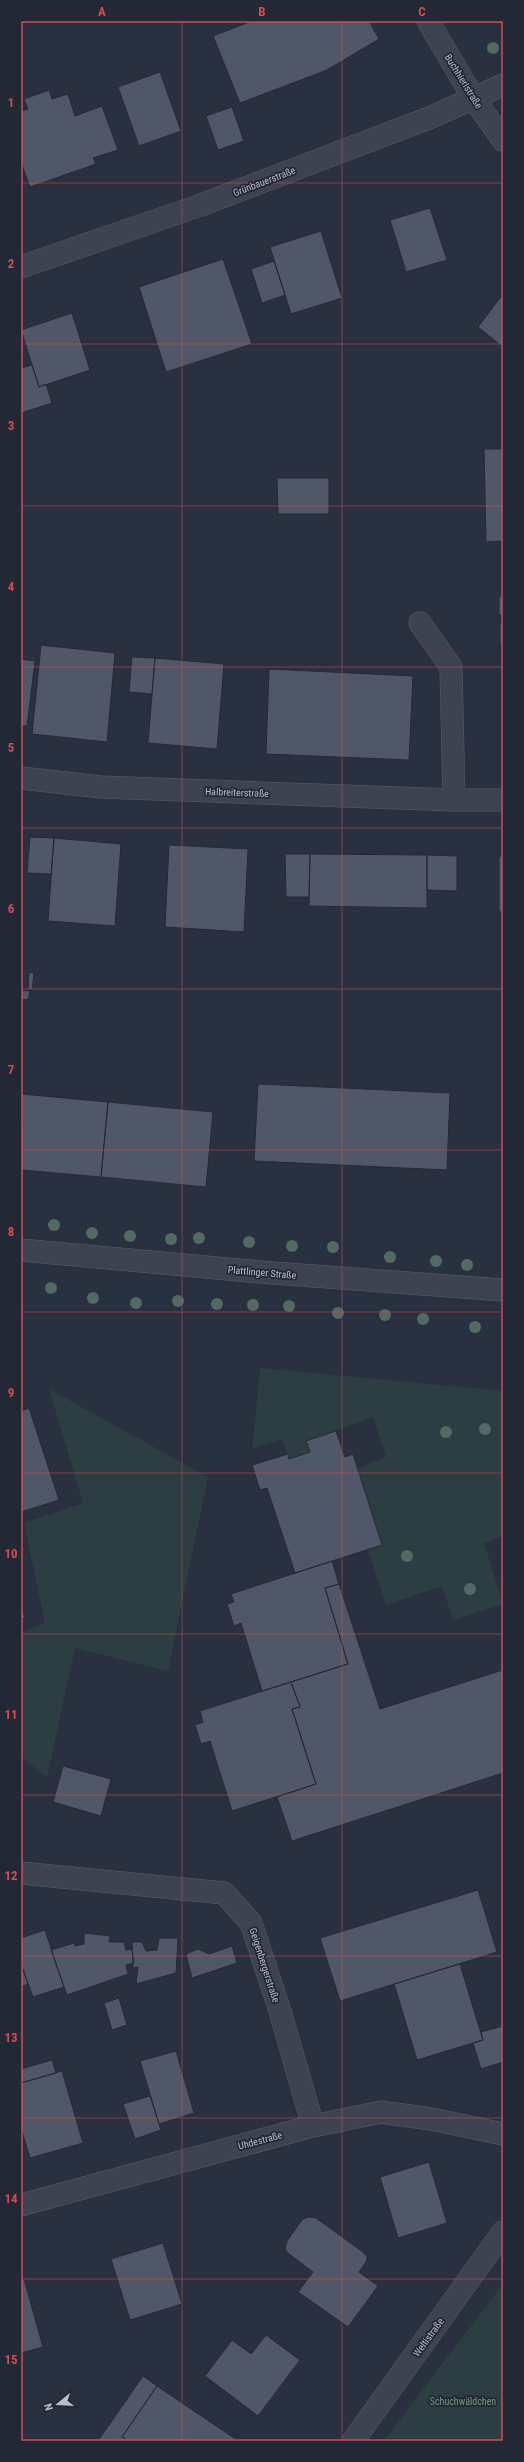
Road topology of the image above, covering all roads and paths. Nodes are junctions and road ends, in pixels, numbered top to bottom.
1 (428, 21) edge
2 (503, 85) edge
3 (474, 99) junction
4 (503, 140) edge
5 (21, 267) edge
6 (420, 623) dead end
7 (21, 778) edge
8 (454, 800) junction
9 (503, 800) edge
10 (21, 1250) edge
11 (503, 1290) edge
12 (21, 1873) edge
13 (313, 2126) junction
14 (503, 2134) edge
15 (21, 2205) edge
16 (503, 2232) edge
17 (353, 2441) edge

1 - 3 street, Buchhierlstraße
2 - 3 street, Grünbauerstraße
3 - 4 street, Buchhierlstraße
3 - 5 street, Grünbauerstraße
6 - 8 street
7 - 8 street, Halbreiterstraße
8 - 9 street, Halbreiterstraße
10 - 11 street, Plattlinger Straße
12 - 13 street, Geigenbergerstraße
13 - 14 street, Uhdestraße
13 - 15 street, Uhdestraße
16 - 17 street, Weltistraße

